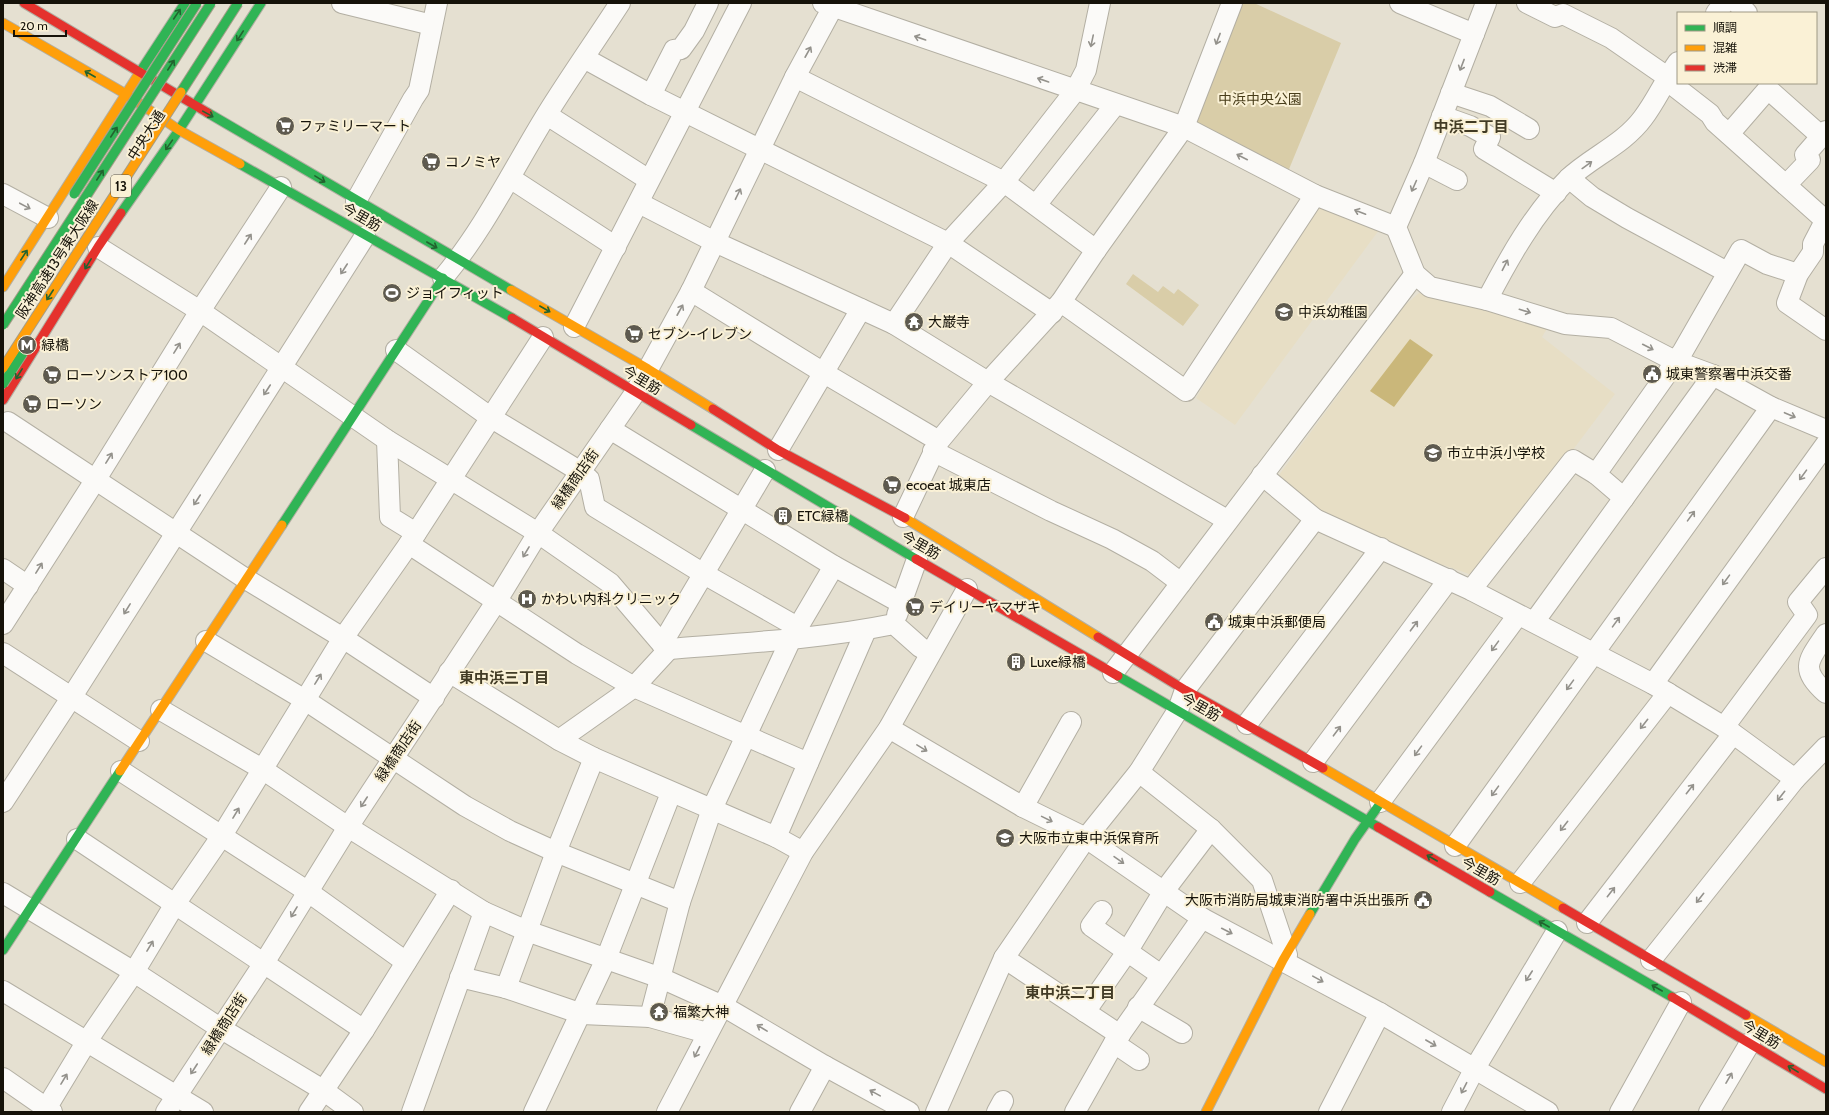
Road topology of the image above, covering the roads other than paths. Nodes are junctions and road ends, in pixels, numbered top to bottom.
1 (24, 3) edge
2 (185, 3) edge
3 (197, 3) edge
4 (211, 3) edge
5 (238, 3) edge
6 (261, 3) edge
7 (342, 3) edge
8 (437, 3) edge
9 (620, 3) edge
10 (708, 3) edge
11 (741, 3) edge
12 (1100, 3) edge
13 (1232, 3) edge
14 (1400, 3) edge
15 (1486, 3) edge
16 (1527, 3) edge
17 (1724, 3) edge
18 (1737, 3) edge
19 (830, 4) edge
20 (1566, 9) edge
21 (1717, 12) edge
22 (1747, 12) edge
23 (241, 16) dead end
24 (3, 23) edge
25 (432, 25) junction
26 (1474, 34) junction
27 (584, 58) junction
28 (1677, 63) edge
29 (139, 70) junction
30 (795, 77) junction
31 (1665, 79) junction
32 (1778, 88) edge
33 (1075, 91) junction
34 (124, 93) junction
35 (1451, 93) junction
36 (651, 95) junction
37 (1115, 105) junction
38 (194, 106) junction
39 (685, 111) junction
40 (546, 115) junction
41 (1442, 116) junction
42 (1184, 127) junction
43 (1529, 129) dead end
44 (179, 130) junction
45 (1728, 134) junction
46 (1824, 134) edge
47 (760, 149) junction
48 (1424, 163) junction
49 (510, 178) junction
50 (1569, 178) junction
51 (649, 180) junction
52 (1457, 180) dead end
53 (1004, 182) junction
54 (1786, 185) junction
55 (281, 187) junction
56 (1556, 193) junction
57 (3, 194) edge
58 (1315, 195) junction
59 (356, 201) junction
60 (69, 203) dead end
61 (639, 204) junction
62 (1036, 205) junction
63 (48, 218) junction
64 (1825, 220) edge
65 (1396, 227) junction
66 (365, 236) junction
67 (715, 242) junction
68 (948, 244) junction
69 (98, 247) junction
70 (616, 247) junction
71 (1096, 250) junction
72 (1819, 254) edge
73 (458, 260) junction
74 (1727, 272) junction
75 (1415, 274) junction
76 (1798, 274) junction
77 (443, 278) junction
78 (3, 287) edge
79 (691, 291) junction
80 (1487, 300) junction
81 (1056, 308) junction
82 (861, 309) junction
83 (200, 311) junction
84 (894, 324) junction
85 (3, 325) edge
86 (574, 327) junction
87 (1826, 330) edge
88 (543, 336) junction
89 (396, 350) junction
90 (1675, 360) junction
91 (282, 366) junction
92 (3, 368) edge
93 (648, 369) junction
94 (824, 373) junction
95 (1713, 375) junction
96 (988, 382) junction
97 (3, 384) edge
98 (635, 393) junction
99 (3, 400) edge
100 (1771, 407) junction
101 (352, 416) junction
102 (490, 417) junction
103 (8, 422) dead end
104 (610, 429) junction
105 (1826, 430) edge
106 (387, 440) junction
107 (1826, 444) edge
108 (936, 446) junction
109 (778, 450) junction
110 (765, 470) junction
111 (580, 473) junction
112 (1596, 474) junction
113 (1262, 475) junction
114 (96, 479) junction
115 (450, 479) junction
116 (1624, 498) junction
117 (741, 508) junction
118 (903, 517) junction
119 (1315, 519) junction
120 (1227, 520) junction
121 (176, 532) junction
122 (538, 533) junction
123 (412, 538) junction
124 (1381, 548) junction
125 (917, 559) junction
126 (834, 566) junction
127 (1826, 568) edge
128 (3, 569) edge
129 (704, 574) junction
130 (246, 579) junction
131 (1449, 579) junction
132 (1181, 583) junction
133 (28, 586) junction
134 (967, 589) junction
135 (1471, 590) junction
136 (496, 602) junction
137 (901, 603) junction
138 (1807, 615) junction
139 (1526, 619) junction
140 (3, 624) edge
141 (894, 624) junction
142 (1826, 627) edge
143 (866, 630) junction
144 (795, 634) junction
145 (1826, 634) edge
146 (343, 638) junction
147 (206, 641) junction
148 (665, 646) junction
149 (3, 653) edge
150 (930, 653) junction
151 (1593, 654) junction
152 (1128, 656) junction
153 (449, 672) junction
154 (1113, 673) junction
155 (634, 687) junction
156 (1660, 689) junction
157 (1185, 690) junction
158 (1826, 693) edge
159 (71, 698) junction
160 (434, 698) junction
161 (305, 700) junction
162 (161, 710) junction
163 (1178, 710) junction
164 (1071, 722) dead end
165 (1247, 724) junction
166 (889, 728) junction
167 (1728, 731) junction
168 (746, 737) junction
169 (558, 740) junction
170 (139, 742) junction
171 (1826, 747) edge
172 (392, 758) junction
173 (594, 758) junction
174 (1313, 762) junction
175 (808, 763) junction
176 (262, 769) junction
177 (121, 771) junction
178 (1139, 772) junction
179 (1795, 779) junction
180 (671, 793) junction
181 (3, 802) edge
182 (1380, 802) junction
183 (1023, 807) junction
184 (712, 809) junction
185 (1368, 821) junction
186 (348, 827) junction
187 (1211, 829) junction
188 (221, 837) junction
189 (776, 838) junction
190 (1086, 838) junction
191 (77, 839) junction
192 (1455, 846) junction
193 (556, 852) junction
194 (803, 852) junction
195 (1520, 883) junction
196 (635, 885) junction
197 (451, 890) junction
198 (307, 891) junction
199 (1164, 891) junction
200 (3, 893) edge
201 (680, 902) junction
202 (175, 904) junction
203 (29, 909) junction
204 (1102, 911) dead end
205 (484, 912) junction
206 (1202, 918) junction
207 (1587, 923) junction
208 (527, 931) junction
209 (1557, 931) junction
210 (3, 950) edge
211 (1127, 952) junction
212 (1285, 957) junction
213 (1004, 958) junction
214 (606, 959) junction
215 (1652, 960) junction
216 (406, 962) junction
217 (264, 963) junction
218 (134, 972) junction
219 (1161, 975) junction
220 (460, 977) junction
221 (662, 978) junction
222 (506, 988) junction
223 (3, 991) edge
224 (1681, 1002) junction
225 (723, 1006) junction
226 (1138, 1007) junction
227 (1085, 1012) junction
228 (1380, 1013) junction
229 (582, 1014) junction
230 (650, 1017) junction
231 (220, 1028) junction
232 (364, 1030) junction
233 (707, 1033) junction
234 (1182, 1033) dead end
235 (1117, 1039) junction
236 (87, 1041) junction
237 (1750, 1043) junction
238 (1139, 1060) dead end
239 (1826, 1062) edge
240 (825, 1066) junction
241 (1474, 1068) junction
242 (3, 1078) edge
243 (1826, 1089) edge
244 (323, 1090) junction
245 (177, 1095) junction
246 (48, 1111) edge
247 (166, 1112) edge
248 (203, 1112) edge
249 (309, 1112) edge
250 (353, 1112) edge
251 (412, 1112) edge
252 (534, 1112) edge
253 (667, 1112) edge
254 (800, 1112) edge
255 (909, 1112) edge
256 (936, 1112) edge
257 (1075, 1112) edge
258 (1206, 1112) edge
259 (1329, 1112) edge
260 (1452, 1112) edge
261 (1548, 1112) edge
262 (1620, 1112) edge
263 (1709, 1112) edge

1 - 29 main road, 今里筋
29 -> 2 main road
60 -> 3 main road, 中央大通, bridge
85 -> 4 main road, 阪神高速13号東大阪線 / 13, bridge
5 -> 92 main road, 阪神高速13号東大阪線 / 13, bridge
6 -> 38 main road
7 - 25 street
8 - 25 street
9 - 27 street
10 - 36 street
11 - 39 street
12 -> 33 street
13 -> 42 street
14 - 26 street
15 - 26 street
16 - 20 street
17 - 21 street
18 - 22 street
30 -> 19 street, 緑橋商店街
33 -> 19 street
20 - 31 street
23 - 97 main road, 中央大通, bridge
34 -> 24 main road, 今里筋
25 - 59 street
26 -> 35 street
27 - 36 street
27 - 40 street
28 - 31 street
29 - 34 main road
29 - 38 main road, 今里筋
30 - 47 street, 緑橋商店街
30 - 53 street
31 - 45 street
50 -> 31 street
32 - 45 street
32 - 46 street
33 - 37 street
33 - 53 street
34 - 44 main road, 今里筋
34 - 63 main road
35 - 41 street
35 - 43 street
36 - 39 street
37 - 42 street
37 - 62 street
38 - 44 main road
38 -> 59 main road, 今里筋
39 - 47 street
39 - 51 street
40 - 49 street
40 - 51 street
41 - 48 street
41 - 56 street
58 -> 42 street
42 - 71 street
44 - 55 main road, 今里筋
44 -> 69 main road
45 - 54 street
46 - 54 street
67 -> 47 street, 緑橋商店街
47 - 68 street
48 - 52 street
48 -> 65 street
49 - 70 street
49 - 73 street
50 - 56 street
50 - 74 street
51 - 61 street
53 - 62 street
53 - 68 street
54 - 64 street
55 - 66 main road, 今里筋
83 -> 55 street
80 -> 56 street
57 -> 63 street
65 -> 58 street
58 - 81 street
59 -> 73 main road, 今里筋
61 - 67 street
61 - 70 street
62 - 71 street
78 -> 63 main road
64 - 72 street
65 - 75 street
66 - 77 main road, 今里筋
66 -> 91 street
67 - 79 street, 緑橋商店街
67 - 82 street
68 - 81 street
68 - 84 street
69 - 83 street
69 -> 99 main road
70 - 86 street
71 - 81 street
72 - 76 street
73 - 77 street
73 -> 86 main road, 今里筋
74 - 76 street
74 - 90 street
75 - 80 street
75 - 113 street
76 - 87 street
77 - 88 main road, 今里筋
77 - 89 main road
93 -> 79 street, 緑橋商店街
79 - 94 street
80 -> 90 street
81 - 96 street
82 - 84 street
82 - 94 street
83 - 91 street
114 -> 83 street
84 - 96 street
86 - 93 main road, 今里筋
88 - 98 main road, 今里筋
88 - 102 street
89 - 101 main road
89 - 102 street
90 - 95 street
90 - 112 street
91 - 101 street
91 -> 121 street
93 - 98 street, 緑橋商店街
93 - 109 main road, 今里筋
94 - 108 street
94 - 109 street
95 - 100 street
95 - 116 street
96 - 108 street
96 - 120 street
98 - 104 street, 緑橋商店街
98 - 110 main road, 今里筋
100 -> 105 street
151 -> 100 street
101 - 106 street
101 - 130 main road
102 - 111 street
102 - 115 street
103 - 114 street
104 - 111 street, 緑橋商店街
104 - 117 street
106 - 115 street
106 - 123 street
107 -> 156 street
108 - 118 street
108 - 132 street
109 - 118 main road, 今里筋
110 - 117 street
110 - 125 main road, 今里筋
111 - 122 street, 緑橋商店街
111 - 129 street
112 - 116 street
112 - 135 street
113 - 119 street
113 - 120 street
114 - 121 street
133 -> 114 street
115 - 122 street
115 - 123 street
116 - 139 street
117 - 126 street
117 - 129 street
118 - 152 main road, 今里筋
119 - 124 street
119 - 157 street
120 - 132 street
121 - 130 street
121 -> 159 street
122 -> 136 street, 緑橋商店街
122 - 148 street
123 - 136 street
123 - 146 street
124 - 131 street
124 - 165 street
125 - 134 main road, 今里筋
125 - 137 street
126 - 137 street
126 - 144 street
127 - 138 street
128 - 133 street
129 - 144 street
129 - 148 street
130 - 146 street
130 - 147 main road
131 - 135 street
174 -> 131 street
132 - 152 street
133 - 140 street
134 - 150 street
134 - 154 main road, 今里筋
135 - 139 street
136 - 153 street, 緑橋商店街
136 - 155 street
137 - 141 street
138 - 142 street
138 - 167 street
139 - 151 street
139 -> 182 street
141 - 143 street
141 - 150 street
143 - 144 street
143 - 175 street
144 - 148 street
144 - 168 street
145 - 158 street
146 - 160 street
161 -> 146 street
147 - 161 street
147 - 162 main road
148 - 155 street
149 - 159 street
150 - 166 street
151 - 156 street
151 -> 192 street
152 - 154 street
152 - 157 main road, 今里筋
153 - 160 street, 緑橋商店街
153 - 169 street
154 - 163 main road, 今里筋
155 - 168 street
155 - 169 street
156 - 167 street
156 -> 195 street
157 - 163 street
157 - 165 main road, 今里筋
159 - 170 street
159 - 181 street
160 - 172 street, 緑橋商店街
161 - 172 street
161 - 176 street
162 - 170 main road
162 - 176 street
163 - 178 street
163 - 185 main road, 今里筋
164 - 183 street
165 - 174 main road, 今里筋
166 -> 183 street
166 - 194 street
167 - 179 street
207 -> 167 street
168 - 175 street
168 - 184 street
169 - 173 street
170 - 177 main road
171 - 179 street
172 -> 186 street, 緑橋商店街
172 - 193 street
173 - 180 street
173 - 193 street
174 - 182 main road, 今里筋
175 - 189 street
176 - 186 street
188 -> 176 street
177 - 188 street
177 - 191 main road
178 - 187 street
178 - 190 street
179 -> 215 street
180 - 184 street
180 - 196 street
182 - 185 main road
182 - 192 main road, 今里筋
183 -> 190 street
184 - 189 street
184 - 201 street
209 -> 185 main road, 今里筋
185 - 212 main road
186 - 197 street
186 - 198 street, 緑橋商店街
187 - 199 street
187 - 212 street
188 - 198 street
188 - 202 street
189 - 194 street
190 -> 199 street
190 - 213 street
191 - 202 street
191 - 203 main road
192 - 195 main road, 今里筋
193 - 196 street
193 - 208 street
194 - 225 street
195 - 207 main road, 今里筋
196 - 201 street
196 - 214 street
197 - 205 street
197 - 216 street
198 - 216 street
198 -> 217 street, 緑橋商店街
199 - 206 street
199 - 211 street
200 - 203 street
201 - 221 street
202 - 217 street
218 -> 202 street
203 - 210 main road
203 - 218 street
204 - 211 street
205 - 208 street
205 - 220 street
206 -> 212 street
206 - 219 street
207 - 215 main road, 今里筋
208 - 214 street
208 - 222 street
224 -> 209 main road, 今里筋
209 -> 241 street
211 - 219 street
211 - 227 street
212 -> 228 street
212 - 258 main road
213 - 227 street
213 - 256 street
214 - 221 street
214 - 229 street
215 - 239 main road, 今里筋
216 - 232 street
217 - 231 street, 緑橋商店街
217 - 232 street
218 - 231 street
218 - 236 street
219 - 226 street
220 - 222 street
220 - 251 street
221 - 225 street
221 - 230 street
222 - 229 street
223 - 236 street
224 - 237 main road, 今里筋
224 - 262 street
225 - 233 street
240 -> 225 street
226 - 234 street
226 - 235 street
227 - 235 street
228 -> 241 street
228 - 259 street
229 - 230 street
229 - 252 street
230 - 233 street
231 - 244 street
231 -> 245 street, 緑橋商店街
232 - 244 street
233 -> 253 street
235 - 238 street
235 - 257 street
236 - 245 street
246 -> 236 street
243 -> 237 main road, 今里筋
263 -> 237 street
240 - 254 street
255 -> 240 street
241 -> 260 street
241 - 261 street
242 - 246 street
244 - 249 street
244 - 250 street
245 - 247 street, 緑橋商店街
245 - 248 street

